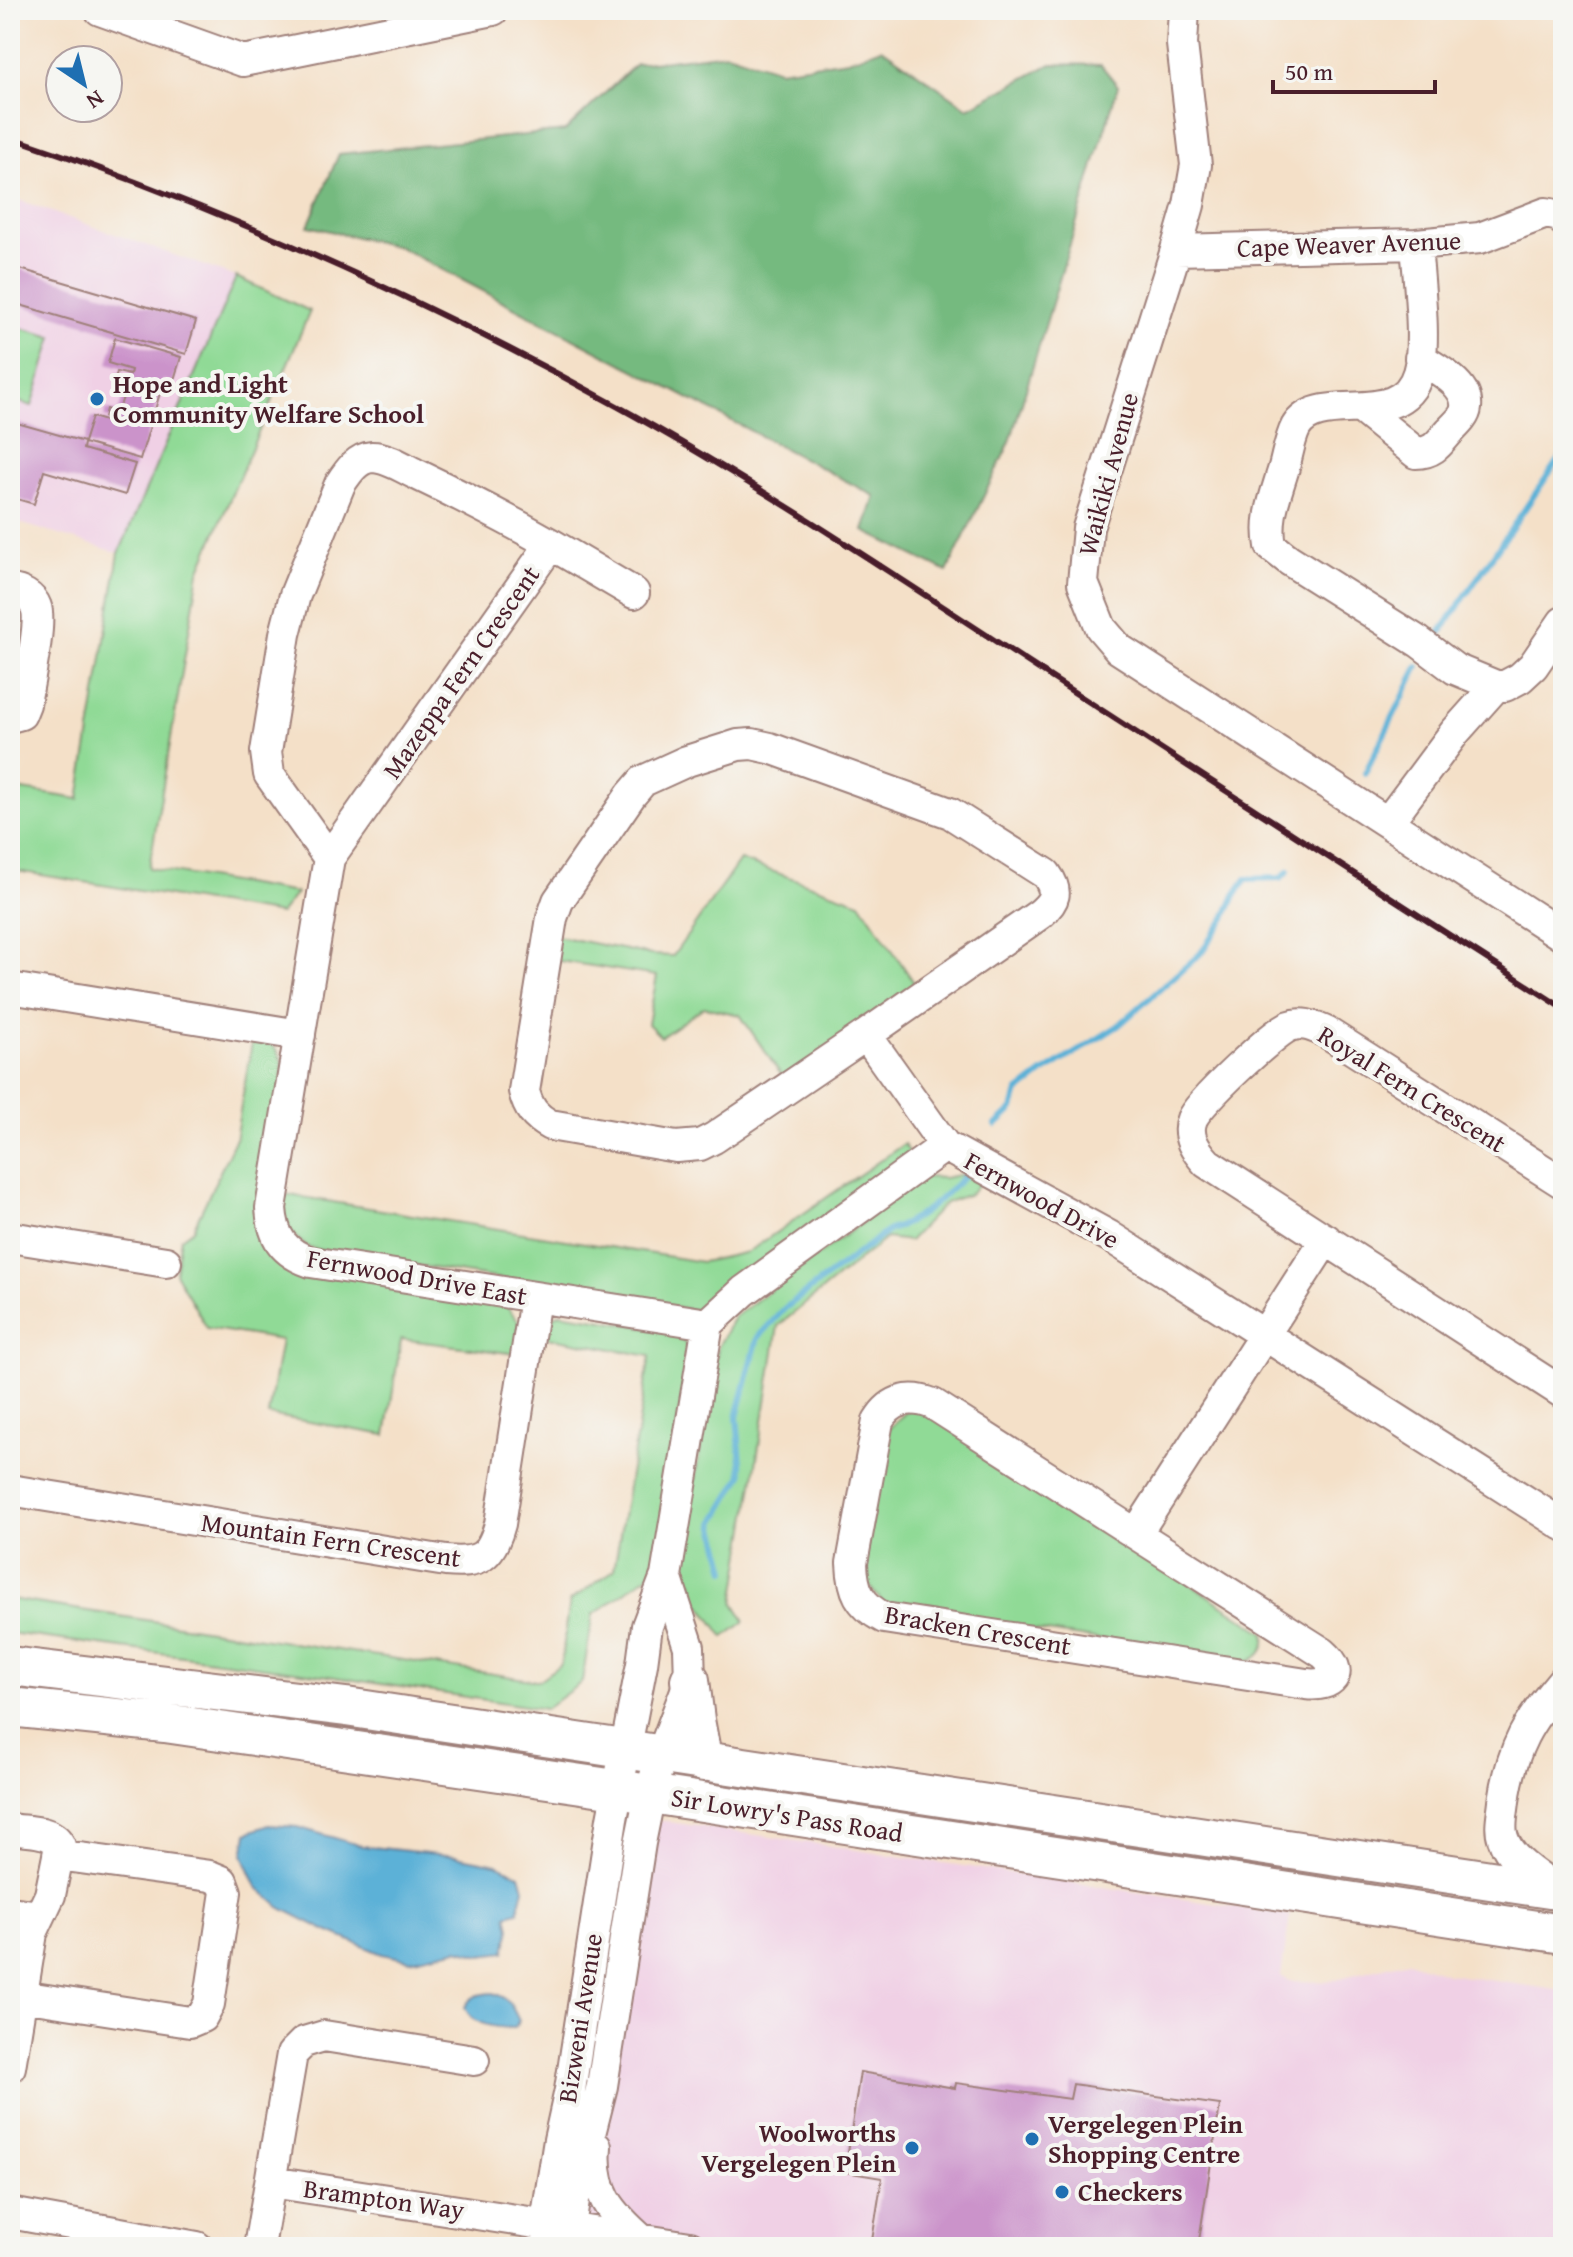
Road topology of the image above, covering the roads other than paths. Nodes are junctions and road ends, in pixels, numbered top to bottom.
1 (100, 10) edge
2 (1184, 10) edge
3 (477, 12) edge
4 (1563, 220) edge
5 (1416, 244) junction
6 (1176, 250) junction
7 (1420, 358) junction
8 (1362, 409) junction
9 (551, 544) junction
10 (10, 590) edge
11 (634, 593) dead end
12 (1563, 622) edge
13 (1496, 686) junction
14 (16, 716) edge
15 (1388, 822) junction
16 (329, 858) junction
17 (1563, 936) edge
18 (10, 988) edge
19 (300, 1035) junction
20 (866, 1035) junction
21 (945, 1146) junction
22 (1563, 1183) edge
23 (10, 1237) edge
24 (1326, 1239) junction
25 (166, 1262) dead end
26 (535, 1298) junction
27 (708, 1324) junction
28 (1264, 1334) junction
29 (1563, 1393) edge
30 (10, 1490) edge
31 (1563, 1525) edge
32 (1136, 1534) junction
33 (666, 1576) junction
34 (1272, 1622) junction
35 (10, 1666) edge
36 (1254, 1675) junction
37 (690, 1680) junction
38 (1563, 1680) edge
39 (10, 1707) edge
40 (643, 1753) junction
41 (703, 1762) junction
42 (634, 1792) junction
43 (10, 1829) edge
44 (59, 1851) junction
45 (1560, 1891) edge
46 (25, 1914) edge
47 (1563, 1934) edge
48 (21, 1996) junction
49 (11, 2058) edge
50 (474, 2060) dead end
51 (602, 2086) junction
52 (271, 2182) junction
53 (10, 2213) edge
54 (556, 2236) edge
55 (643, 2241) junction
56 (197, 2247) edge
57 (259, 2247) edge
58 (690, 2247) edge

1 - 3 street
2 - 6 street, Waikiki Avenue
4 - 5 street, Cape Weaver Avenue
5 - 6 street, Cape Weaver Avenue
5 - 7 street
6 - 15 street, Waikiki Avenue
7 - 8 street
7 - 8 street
8 - 13 street
9 - 11 street
9 - 16 street, Mazeppa Fern Crescent
9 - 16 street, Mazeppa Fern Crescent
10 - 14 street
12 - 13 street
13 - 15 street
15 - 17 street, Waikiki Avenue
16 - 19 street, Fernwood Drive East
18 - 19 street
19 - 26 street, Fernwood Drive East
20 - 20 street
20 - 21 street
21 - 27 street, Fernwood Drive
21 - 28 street, Fernwood Drive
22 - 24 street, Royal Fern Crescent
23 - 25 street
24 - 28 street
24 - 29 street, Royal Fern Crescent
26 - 27 street, Fernwood Drive East
26 - 30 street, Mountain Fern Crescent
27 - 33 street
28 - 31 street, Fernwood Drive
28 - 32 street
32 - 34 street, Bracken Crescent
32 - 36 street, Bracken Crescent
33 - 37 street
33 - 40 street
34 - 36 street
34 - 36 street, Bracken Crescent
35 - 40 main road, Sir Lowry's Pass Road
37 - 40 street
37 - 41 main road
38 - 45 street
39 - 42 main road, Sir Lowry's Pass Road
40 - 41 main road, Sir Lowry's Pass Road
40 - 42 street
41 - 45 main road, Sir Lowry's Pass Road
42 - 47 main road, Sir Lowry's Pass Road
42 - 51 street, Bizweni Avenue
42 - 54 street, Bizweni Avenue
43 - 44 street
44 - 46 street
44 - 48 street
46 - 48 street
48 - 49 street
50 - 52 street
51 - 54 street, Bizweni Avenue
51 - 55 street
52 - 54 street, Brampton Way
52 - 57 street
53 - 56 street
54 - 55 street, Brampton Way
55 - 58 street, Brampton Way

